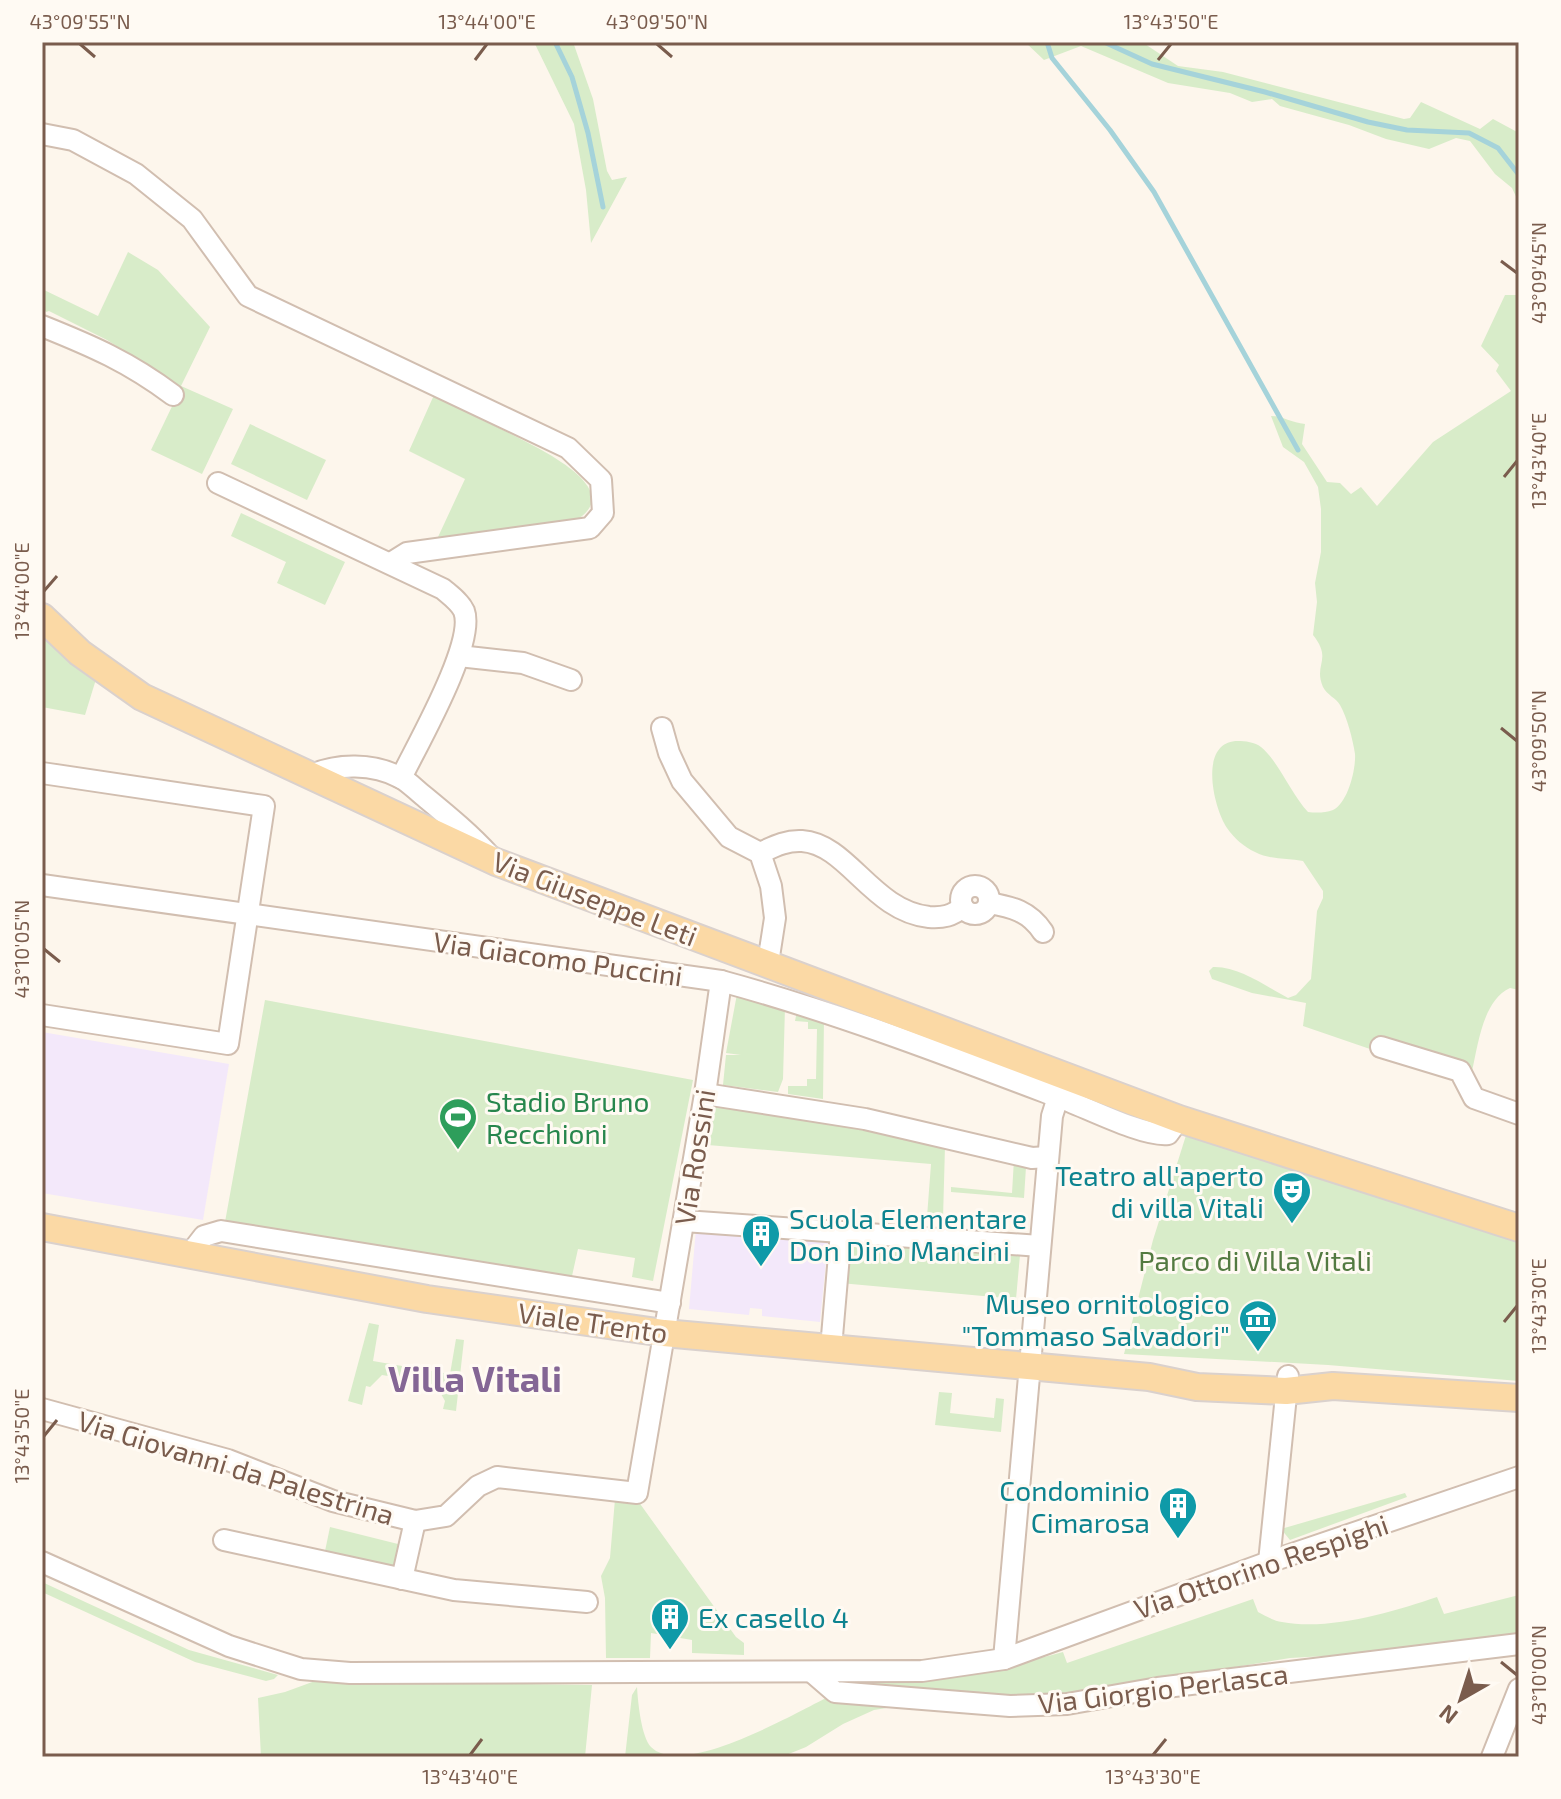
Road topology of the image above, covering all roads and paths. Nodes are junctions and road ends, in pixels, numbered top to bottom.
1 (42, 134) edge
2 (42, 326) edge
3 (173, 395) dead end
4 (218, 483) dead end
5 (391, 563) junction
6 (42, 617) edge
7 (459, 656) junction
8 (571, 680) dead end
9 (662, 728) dead end
10 (42, 773) edge
11 (310, 776) junction
12 (401, 778) junction
13 (760, 853) junction
14 (496, 862) junction
15 (42, 885) edge
16 (248, 914) junction
17 (1043, 932) dead end
18 (768, 963) junction
19 (721, 981) junction
20 (42, 1015) edge
21 (1381, 1047) dead end
22 (705, 1094) junction
23 (1058, 1097) junction
24 (1519, 1114) edge
25 (1179, 1119) junction
26 (1048, 1157) junction
27 (684, 1221) junction
28 (42, 1227) edge
29 (1519, 1228) edge
30 (841, 1232) junction
31 (1040, 1246) junction
32 (190, 1254) junction
33 (670, 1303) junction
34 (664, 1333) junction
35 (831, 1348) junction
36 (1030, 1366) junction
37 (1287, 1383) junction
38 (1519, 1398) edge
39 (42, 1409) edge
40 (1519, 1477) edge
41 (415, 1521) junction
42 (224, 1540) dead end
43 (42, 1562) edge
44 (1269, 1562) junction
45 (402, 1579) junction
46 (587, 1602) dead end
47 (1519, 1644) edge
48 (1004, 1659) junction
49 (813, 1673) junction
50 (1519, 1689) edge
51 (1492, 1757) edge

1 - 5 street
2 - 3 street
4 - 5 street
5 - 7 street
6 - 11 main road, Via Giuseppe Leti
7 - 8 street
7 - 12 street
9 - 13 street
10 - 16 street
11 - 12 street
11 - 14 main road, Via Giuseppe Leti
12 - 14 street
13 - 17 street
13 - 18 street
14 - 18 main road, Via Giuseppe Leti
15 - 16 street, Via Giacomo Puccini
16 - 19 street, Via Giacomo Puccini
16 - 20 street
18 - 25 main road, Via Giuseppe Leti
19 - 22 street, Via Rossini
19 - 23 street, Via Giacomo Puccini
21 - 24 street
22 - 26 street
22 - 27 street, Via Rossini
23 - 25 street, Via Giacomo Puccini
23 - 26 street
25 - 29 main road, Via Giuseppe Leti
26 - 31 street
27 - 30 street
27 - 33 street, Via Rossini
28 - 32 main road, Viale Trento
30 - 31 street
30 - 35 street
31 - 36 street
32 - 33 street
32 - 34 main road, Viale Trento
33 - 34 street, Via Rossini
34 - 35 main road, Viale Trento
34 - 41 street, Via Giovanni da Palestrina
35 - 36 main road, Viale Trento
36 - 37 main road, Viale Trento
36 - 48 street
37 - 38 main road, Viale Trento
37 - 44 street
39 - 41 street, Via Giovanni da Palestrina
40 - 44 street, Via Ottorino Respighi
41 - 45 street
42 - 45 street
43 - 49 street, Via Ottorino Respighi
44 - 48 street, Via Ottorino Respighi
45 - 46 street
47 - 49 street, Via Giorgio Perlasca
48 - 49 street, Via Ottorino Respighi
50 - 51 street

